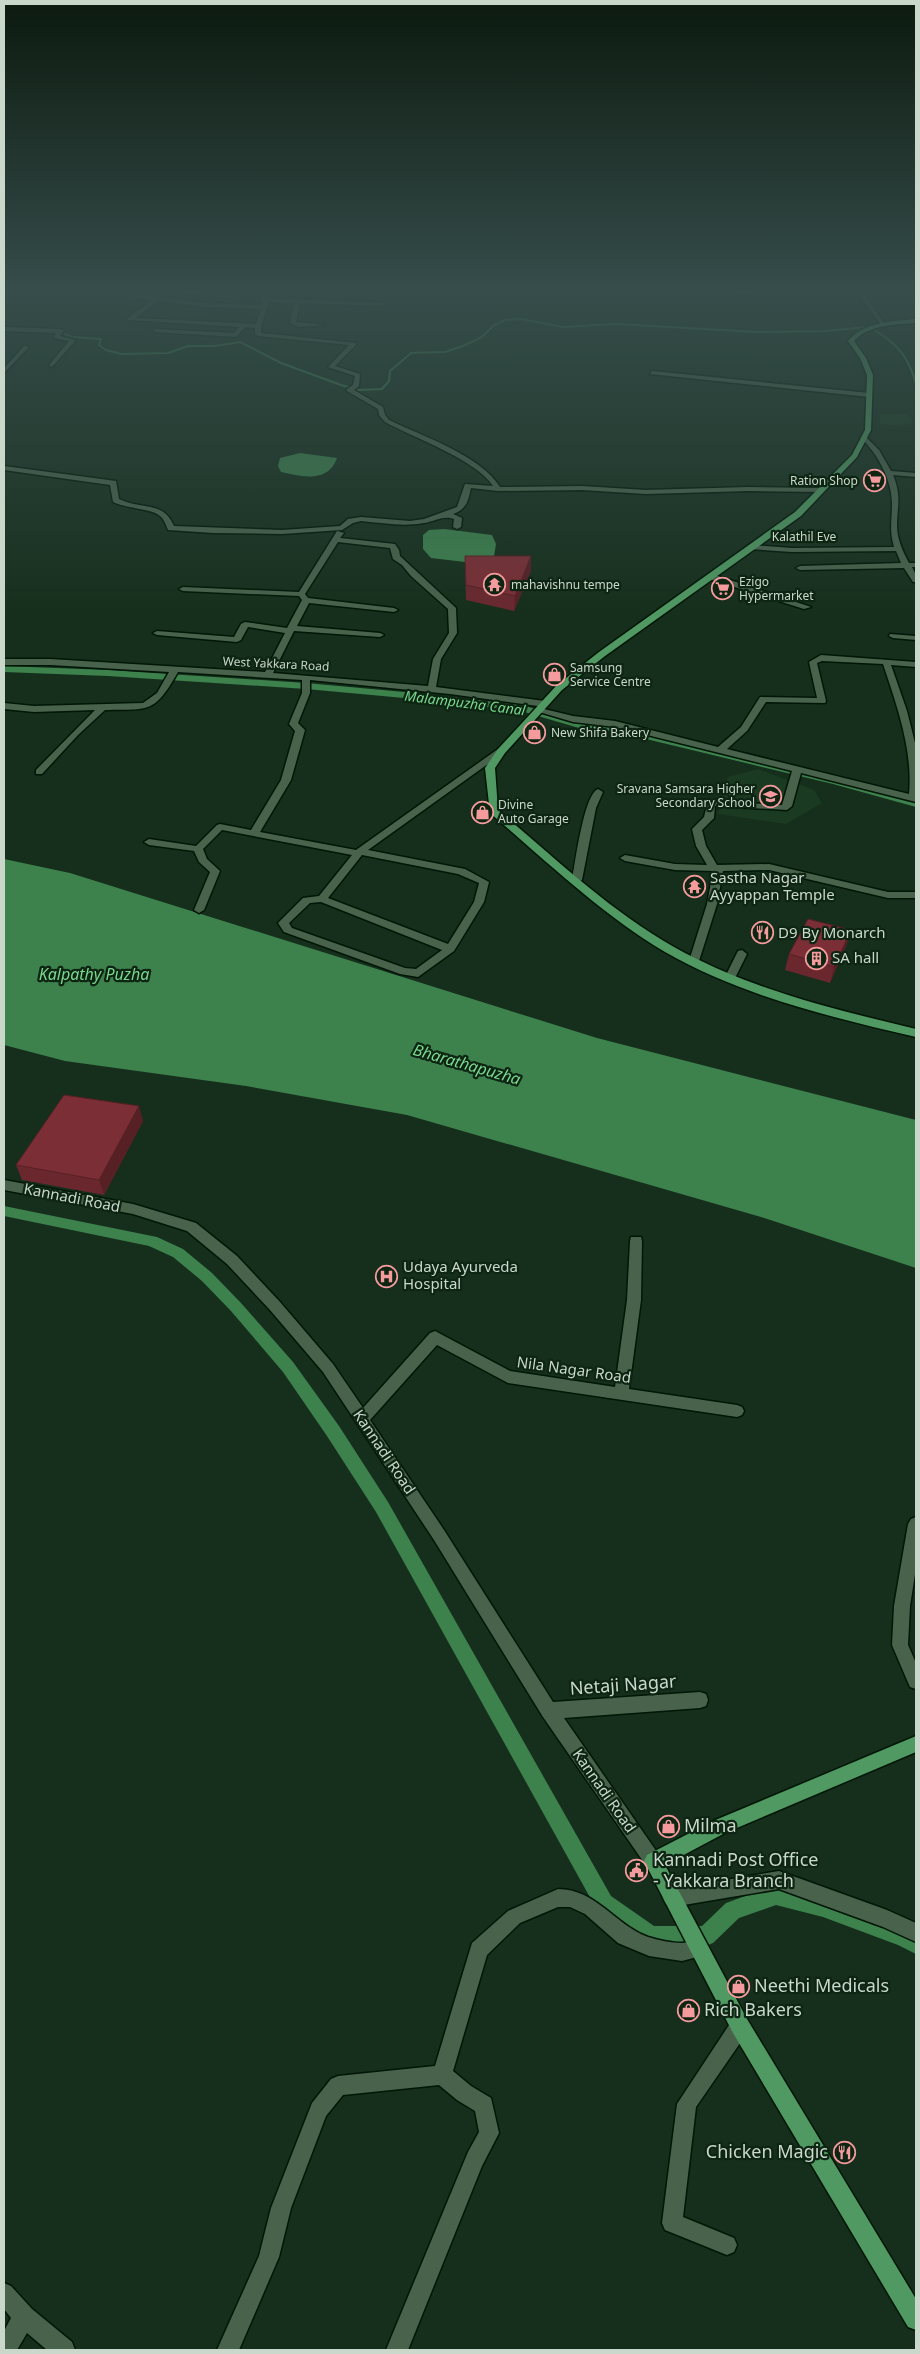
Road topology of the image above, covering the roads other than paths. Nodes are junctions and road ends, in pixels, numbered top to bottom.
1 (361, 397) edge
2 (869, 397) edge
3 (865, 439) junction
4 (4, 468) edge
5 (888, 473) junction
6 (916, 474) edge
7 (498, 489) junction
8 (821, 490) junction
9 (447, 514) junction
10 (425, 520) junction
11 (457, 526) dead end
12 (342, 528) junction
13 (422, 531) dead end
14 (338, 540) junction
15 (752, 547) junction
16 (898, 549) junction
17 (905, 565) junction
18 (916, 565) edge
19 (800, 568) dead end
20 (712, 577) junction
21 (916, 580) edge
22 (183, 589) dead end
23 (303, 597) junction
24 (806, 608) dead end
25 (394, 610) dead end
26 (290, 630) junction
27 (158, 633) dead end
28 (380, 636) dead end
29 (893, 636) dead end
30 (916, 638) edge
31 (4, 662) edge
32 (886, 662) junction
33 (916, 664) edge
34 (171, 676) junction
35 (267, 676) junction
36 (306, 677) junction
37 (432, 689) junction
38 (4, 706) edge
39 (102, 707) junction
40 (540, 710) junction
41 (720, 750) junction
42 (501, 752) junction
43 (797, 770) junction
44 (39, 772) dead end
45 (598, 792) dead end
46 (915, 799) edge
47 (254, 834) junction
48 (149, 842) dead end
49 (198, 849) junction
50 (359, 852) junction
51 (625, 858) dead end
52 (717, 868) junction
53 (577, 880) junction
54 (916, 895) edge
55 (322, 900) junction
56 (199, 910) dead end
57 (450, 949) junction
58 (742, 954) dead end
59 (694, 961) junction
60 (730, 977) junction
61 (916, 1033) edge
62 (4, 1185) edge
63 (636, 1241) dead end
64 (621, 1394) junction
65 (737, 1411) dead end
66 (362, 1419) junction
67 (916, 1524) edge
68 (916, 1681) edge
69 (700, 1700) dead end
70 (549, 1711) junction
71 (916, 1744) edge
72 (653, 1861) junction
73 (672, 1899) junction
74 (916, 1933) edge
75 (698, 1947) junction
76 (740, 2026) junction
77 (442, 2075) junction
78 (727, 2245) dead end
79 (4, 2293) edge
80 (24, 2317) junction
81 (916, 2319) edge
82 (5, 2350) edge
83 (64, 2350) edge
84 (228, 2350) edge
85 (398, 2350) edge

1 - 7 street
2 - 3 main road
3 - 5 street
3 - 8 main road
4 - 12 street
5 - 6 street
5 - 16 street
7 - 8 street
7 - 9 street
8 - 15 main road
9 - 10 street
9 - 11 street
10 - 12 street
10 - 13 street
12 - 14 street
14 - 23 street
14 - 37 street
15 - 16 street, Kalathil Eve
15 - 20 main road
16 - 17 street
17 - 18 street
17 - 19 street
17 - 21 street
20 - 24 street
20 - 40 main road
22 - 23 street
23 - 25 street
23 - 26 street
26 - 27 street
26 - 28 street
26 - 35 street
29 - 30 street
31 - 34 street, West Yakkara Road
32 - 33 street
32 - 41 street
32 - 46 street
34 - 35 street, West Yakkara Road
34 - 39 street
35 - 36 street, West Yakkara Road
36 - 37 street, West Yakkara Road
36 - 47 street
37 - 40 street, West Yakkara Road
38 - 39 street
39 - 44 street
40 - 41 street, West Yakkara Road
40 - 42 main road
41 - 43 street, West Yakkara Road
42 - 50 street
42 - 53 main road
43 - 46 street, West Yakkara Road
43 - 52 street
45 - 53 street
47 - 49 street
47 - 50 street
48 - 49 street
49 - 56 street
50 - 55 street
50 - 57 street
51 - 52 street
52 - 54 street
52 - 59 street
53 - 59 main road
55 - 57 street
55 - 57 street
58 - 60 street
59 - 60 main road
60 - 61 main road
62 - 66 street, Kannadi Road
63 - 64 street
64 - 65 street, Nila Nagar Road
64 - 66 street, Nila Nagar Road
66 - 70 street, Kannadi Road
67 - 68 street
69 - 70 street, Netaji Nagar
70 - 72 street, Kannadi Road
71 - 72 main road
72 - 73 main road
73 - 74 street
73 - 75 main road
75 - 76 main road
75 - 77 street
76 - 78 street
76 - 81 main road
77 - 84 street
77 - 85 street
79 - 80 street
80 - 82 street
80 - 83 street

